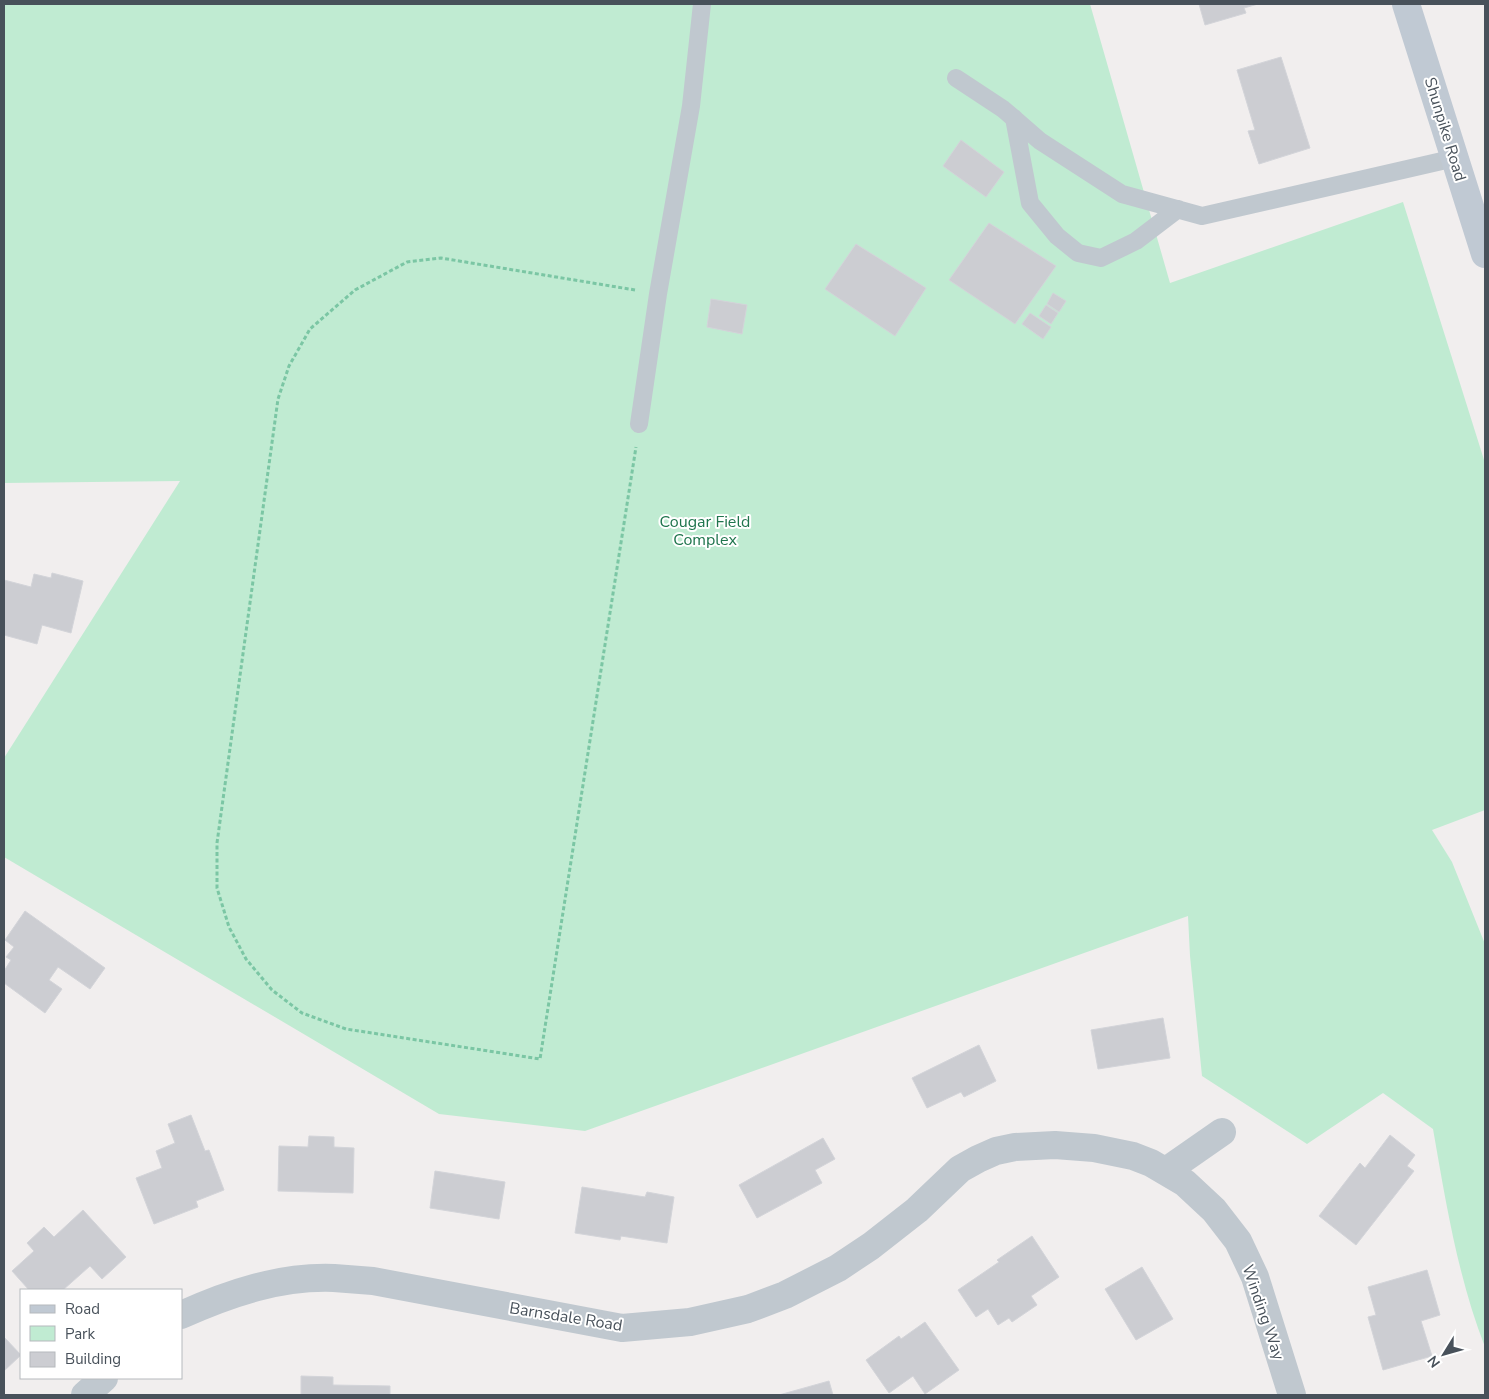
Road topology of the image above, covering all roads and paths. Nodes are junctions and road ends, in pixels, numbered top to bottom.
1 (702, 4) edge
2 (1406, 4) edge
3 (956, 78) dead end
4 (1014, 118) junction
5 (1456, 158) junction
6 (1178, 209) junction
7 (1485, 254) edge
8 (658, 294) junction
9 (639, 424) joint
10 (1222, 1132) dead end
11 (1166, 1171) junction
12 (182, 1315) edge
13 (103, 1379) edge
14 (84, 1395) edge
15 (1292, 1395) edge

1 - 8 lane
2 - 5 main road, Shunpike Road
3 - 4 lane
4 - 6 lane
4 - 6 lane
5 - 6 lane
5 - 7 main road, Shunpike Road
8 - 9 lane
8 - 9 path
10 - 11 street
11 - 12 street, Barnsdale Road
11 - 15 street, Winding Way
13 - 14 street

